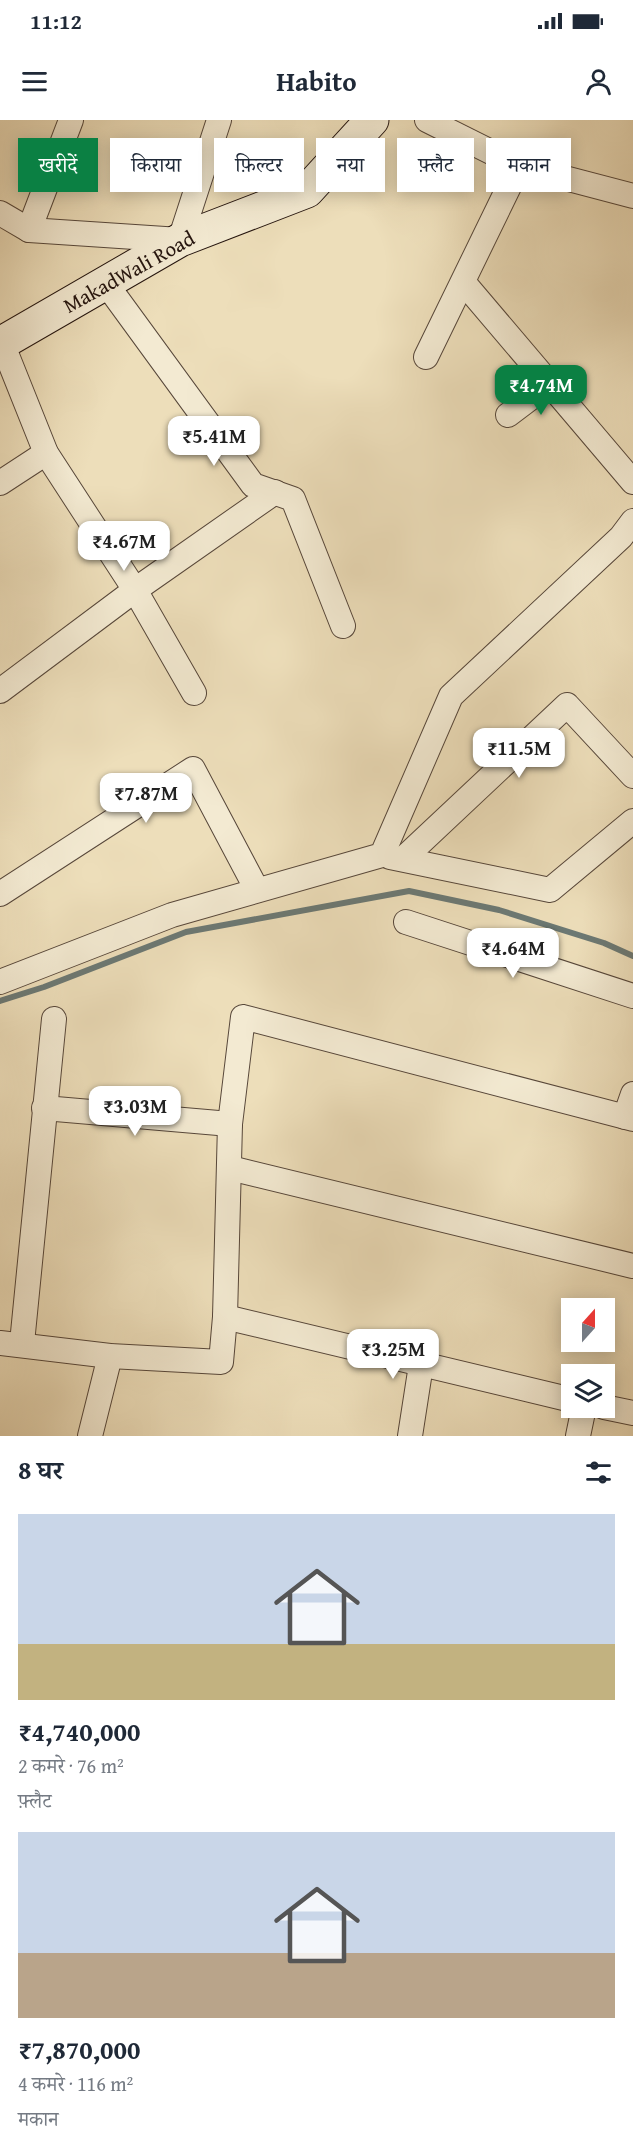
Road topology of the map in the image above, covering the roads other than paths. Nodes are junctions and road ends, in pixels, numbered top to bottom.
1 (71, 120) edge
2 (219, 120) edge
3 (372, 120) edge
4 (427, 120) edge
5 (486, 150) edge
6 (571, 180) edge
7 (507, 192) edge
8 (633, 196) edge
9 (0, 213) edge
10 (29, 230) junction
11 (180, 240) junction
12 (464, 283) junction
13 (106, 285) junction
14 (1, 344) edge
15 (426, 357) dead end
16 (549, 384) junction
17 (508, 415) dead end
18 (46, 453) junction
19 (633, 482) edge
20 (0, 483) edge
21 (275, 492) junction
22 (629, 536) edge
23 (135, 590) junction
24 (343, 626) dead end
25 (0, 691) edge
26 (194, 693) dead end
27 (633, 776) edge
28 (633, 821) edge
29 (392, 857) junction
30 (257, 890) junction
31 (0, 894) edge
32 (406, 922) dead end
33 (0, 982) edge
34 (633, 996) edge
35 (54, 1019) dead end
36 (633, 1094) edge
37 (44, 1108) junction
38 (629, 1118) edge
39 (230, 1124) junction
40 (230, 1168) junction
41 (633, 1266) edge
42 (225, 1317) junction
43 (11, 1343) edge
44 (110, 1356) junction
45 (421, 1365) junction
46 (561, 1397) edge
47 (615, 1409) edge
48 (633, 1413) edge
49 (582, 1418) edge
50 (90, 1436) edge
51 (410, 1436) edge
52 (578, 1436) edge

1 - 10 street
2 - 11 street
3 - 11 street, MakadWali Road
4 - 5 street
6 - 8 street
7 - 12 street
9 - 10 street
10 - 11 street
11 - 13 street, MakadWali Road
12 - 15 street
12 - 16 street
13 - 14 street, MakadWali Road
13 - 21 street
14 - 18 street
16 - 17 street
16 - 19 street
18 - 20 street
18 - 23 street
21 - 23 street
21 - 24 street
22 - 29 street
23 - 25 street
23 - 26 street
27 - 29 street
28 - 29 street
29 - 30 street
30 - 31 street
30 - 33 street
32 - 34 street
35 - 37 street
36 - 38 street
37 - 39 street
37 - 43 street
38 - 39 street
39 - 40 street
40 - 41 street
40 - 42 street
42 - 44 street
42 - 45 street
43 - 44 street
44 - 50 street
45 - 46 street
45 - 51 street
47 - 48 street
49 - 52 street

